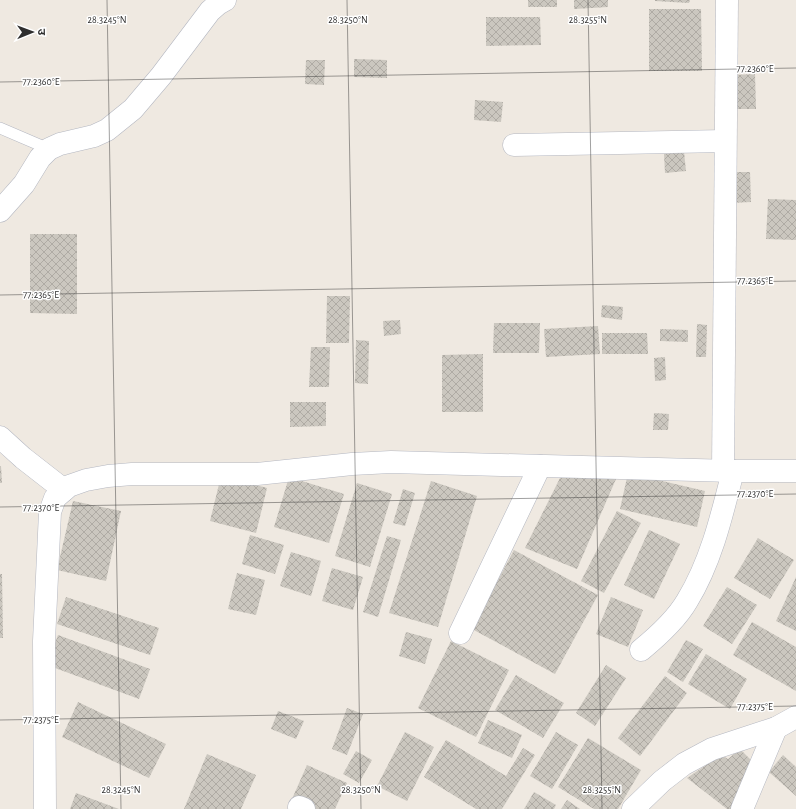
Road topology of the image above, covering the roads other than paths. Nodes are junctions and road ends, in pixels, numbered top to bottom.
1 (225, 0) edge
2 (727, 0) edge
3 (0, 128) edge
4 (725, 141) junction
5 (514, 145) dead end
6 (49, 149) junction
7 (0, 211) edge
8 (0, 437) edge
9 (540, 466) junction
10 (728, 471) junction
11 (796, 471) edge
12 (64, 490) junction
13 (460, 633) dead end
14 (641, 650) dead end
15 (796, 717) edge
16 (776, 728) junction
17 (45, 809) edge
18 (633, 809) edge
19 (742, 809) edge

1 - 6 street
2 - 4 street
3 - 6 lane
4 - 5 street
4 - 10 street
6 - 7 street
8 - 12 street
9 - 10 street
9 - 12 street
9 - 13 street
10 - 11 street
10 - 14 street
12 - 17 street
15 - 16 street
16 - 18 street
16 - 19 street

